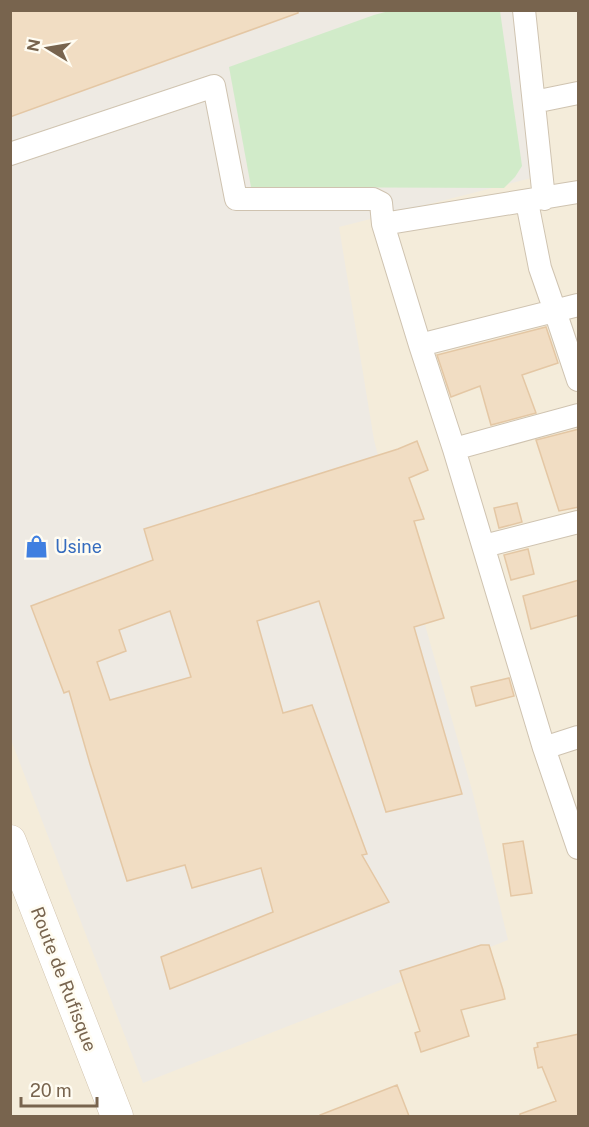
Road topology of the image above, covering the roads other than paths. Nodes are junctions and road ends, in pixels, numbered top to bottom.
1 (524, 10) edge
2 (579, 93) edge
3 (534, 102) junction
4 (10, 154) edge
5 (579, 192) edge
6 (535, 200) junction
7 (383, 224) junction
8 (579, 305) edge
9 (555, 311) junction
10 (420, 345) junction
11 (579, 381) edge
12 (579, 415) edge
13 (454, 449) junction
14 (579, 522) edge
15 (484, 546) junction
16 (579, 737) edge
17 (544, 748) junction
18 (10, 841) edge
19 (579, 848) edge
20 (117, 1116) edge

1 - 3 street
2 - 3 street
3 - 6 street
4 - 7 street
5 - 6 street
6 - 7 street
6 - 9 street
7 - 10 street
8 - 9 street
9 - 10 street
9 - 11 street
10 - 13 street
12 - 13 street
13 - 15 street
14 - 15 street
15 - 17 street
16 - 17 street
17 - 19 street
18 - 20 main road, Route de Rufisque

